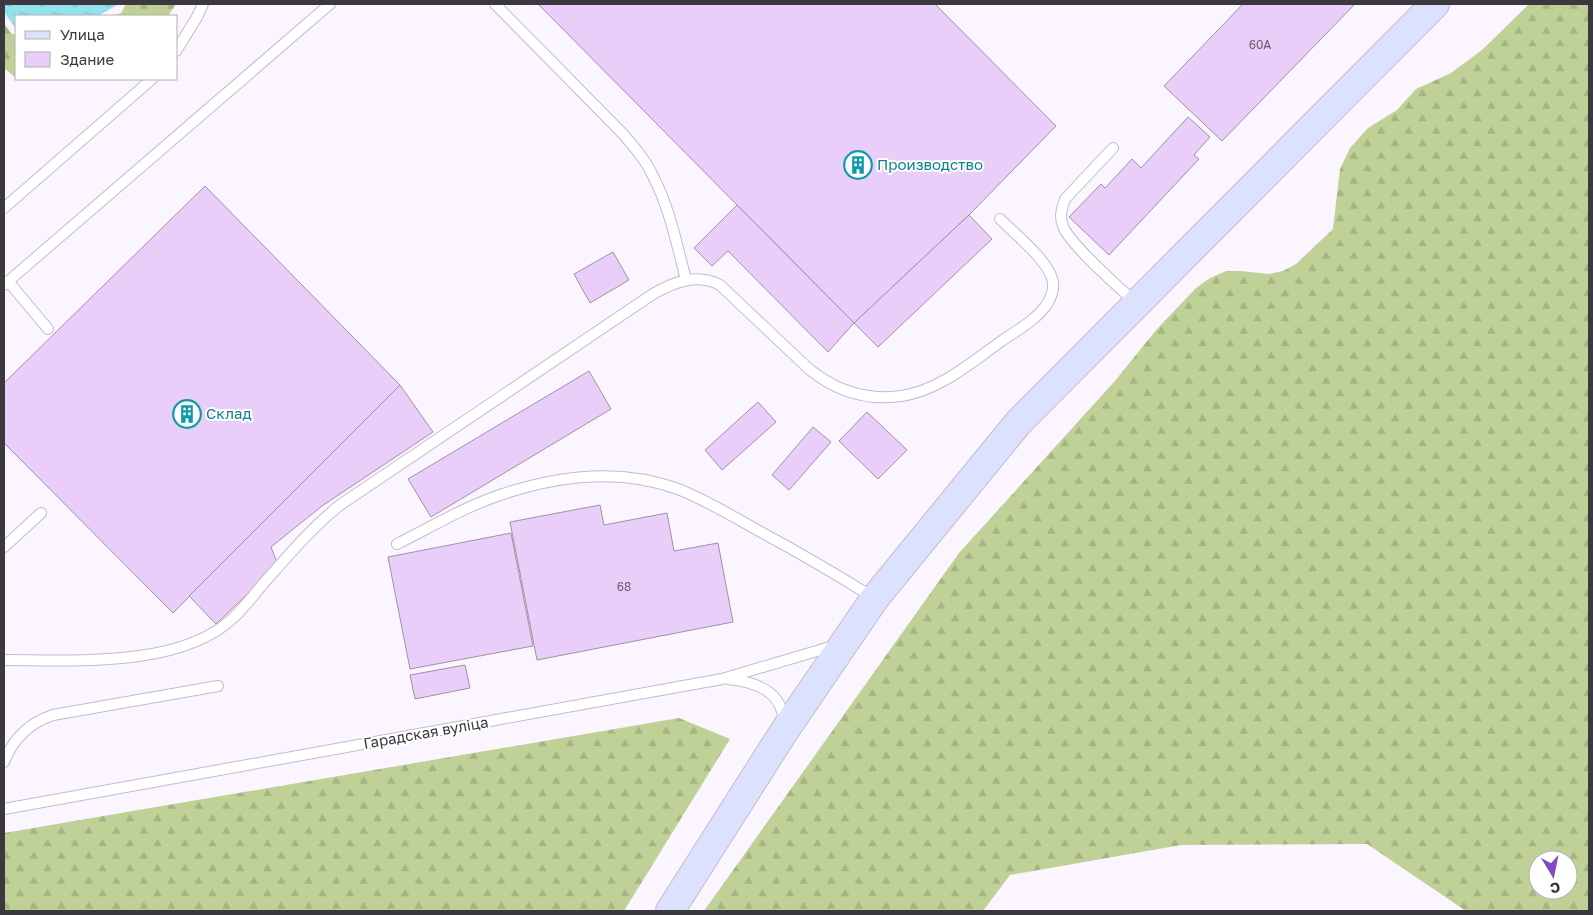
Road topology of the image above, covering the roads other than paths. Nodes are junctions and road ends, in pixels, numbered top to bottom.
1 (203, 4) edge
2 (330, 4) edge
3 (495, 4) edge
4 (1435, 4) edge
5 (178, 48) edge
6 (151, 80) edge
7 (1113, 148) dead end
8 (4, 208) edge
9 (1000, 219) dead end
10 (686, 280) junction
11 (6, 283) edge
12 (1136, 304) junction
13 (48, 328) dead end
14 (41, 513) dead end
15 (397, 544) dead end
16 (4, 547) edge
17 (874, 598) junction
18 (845, 642) junction
19 (4, 660) edge
20 (722, 679) junction
21 (218, 686) dead end
22 (785, 730) junction
23 (4, 762) edge
24 (4, 809) edge
25 (670, 911) edge

1 - 5 lane
2 - 11 lane
3 - 10 lane
4 - 12 main road
6 - 8 lane
7 - 12 lane
9 - 10 lane
10 - 19 lane
11 - 13 lane
12 - 17 main road
14 - 16 lane
15 - 17 lane
17 - 18 main road
18 - 20 lane, Гарадская вуліца
18 - 22 main road
20 - 22 lane
20 - 24 lane, Гарадская вуліца
21 - 23 lane
22 - 25 main road

